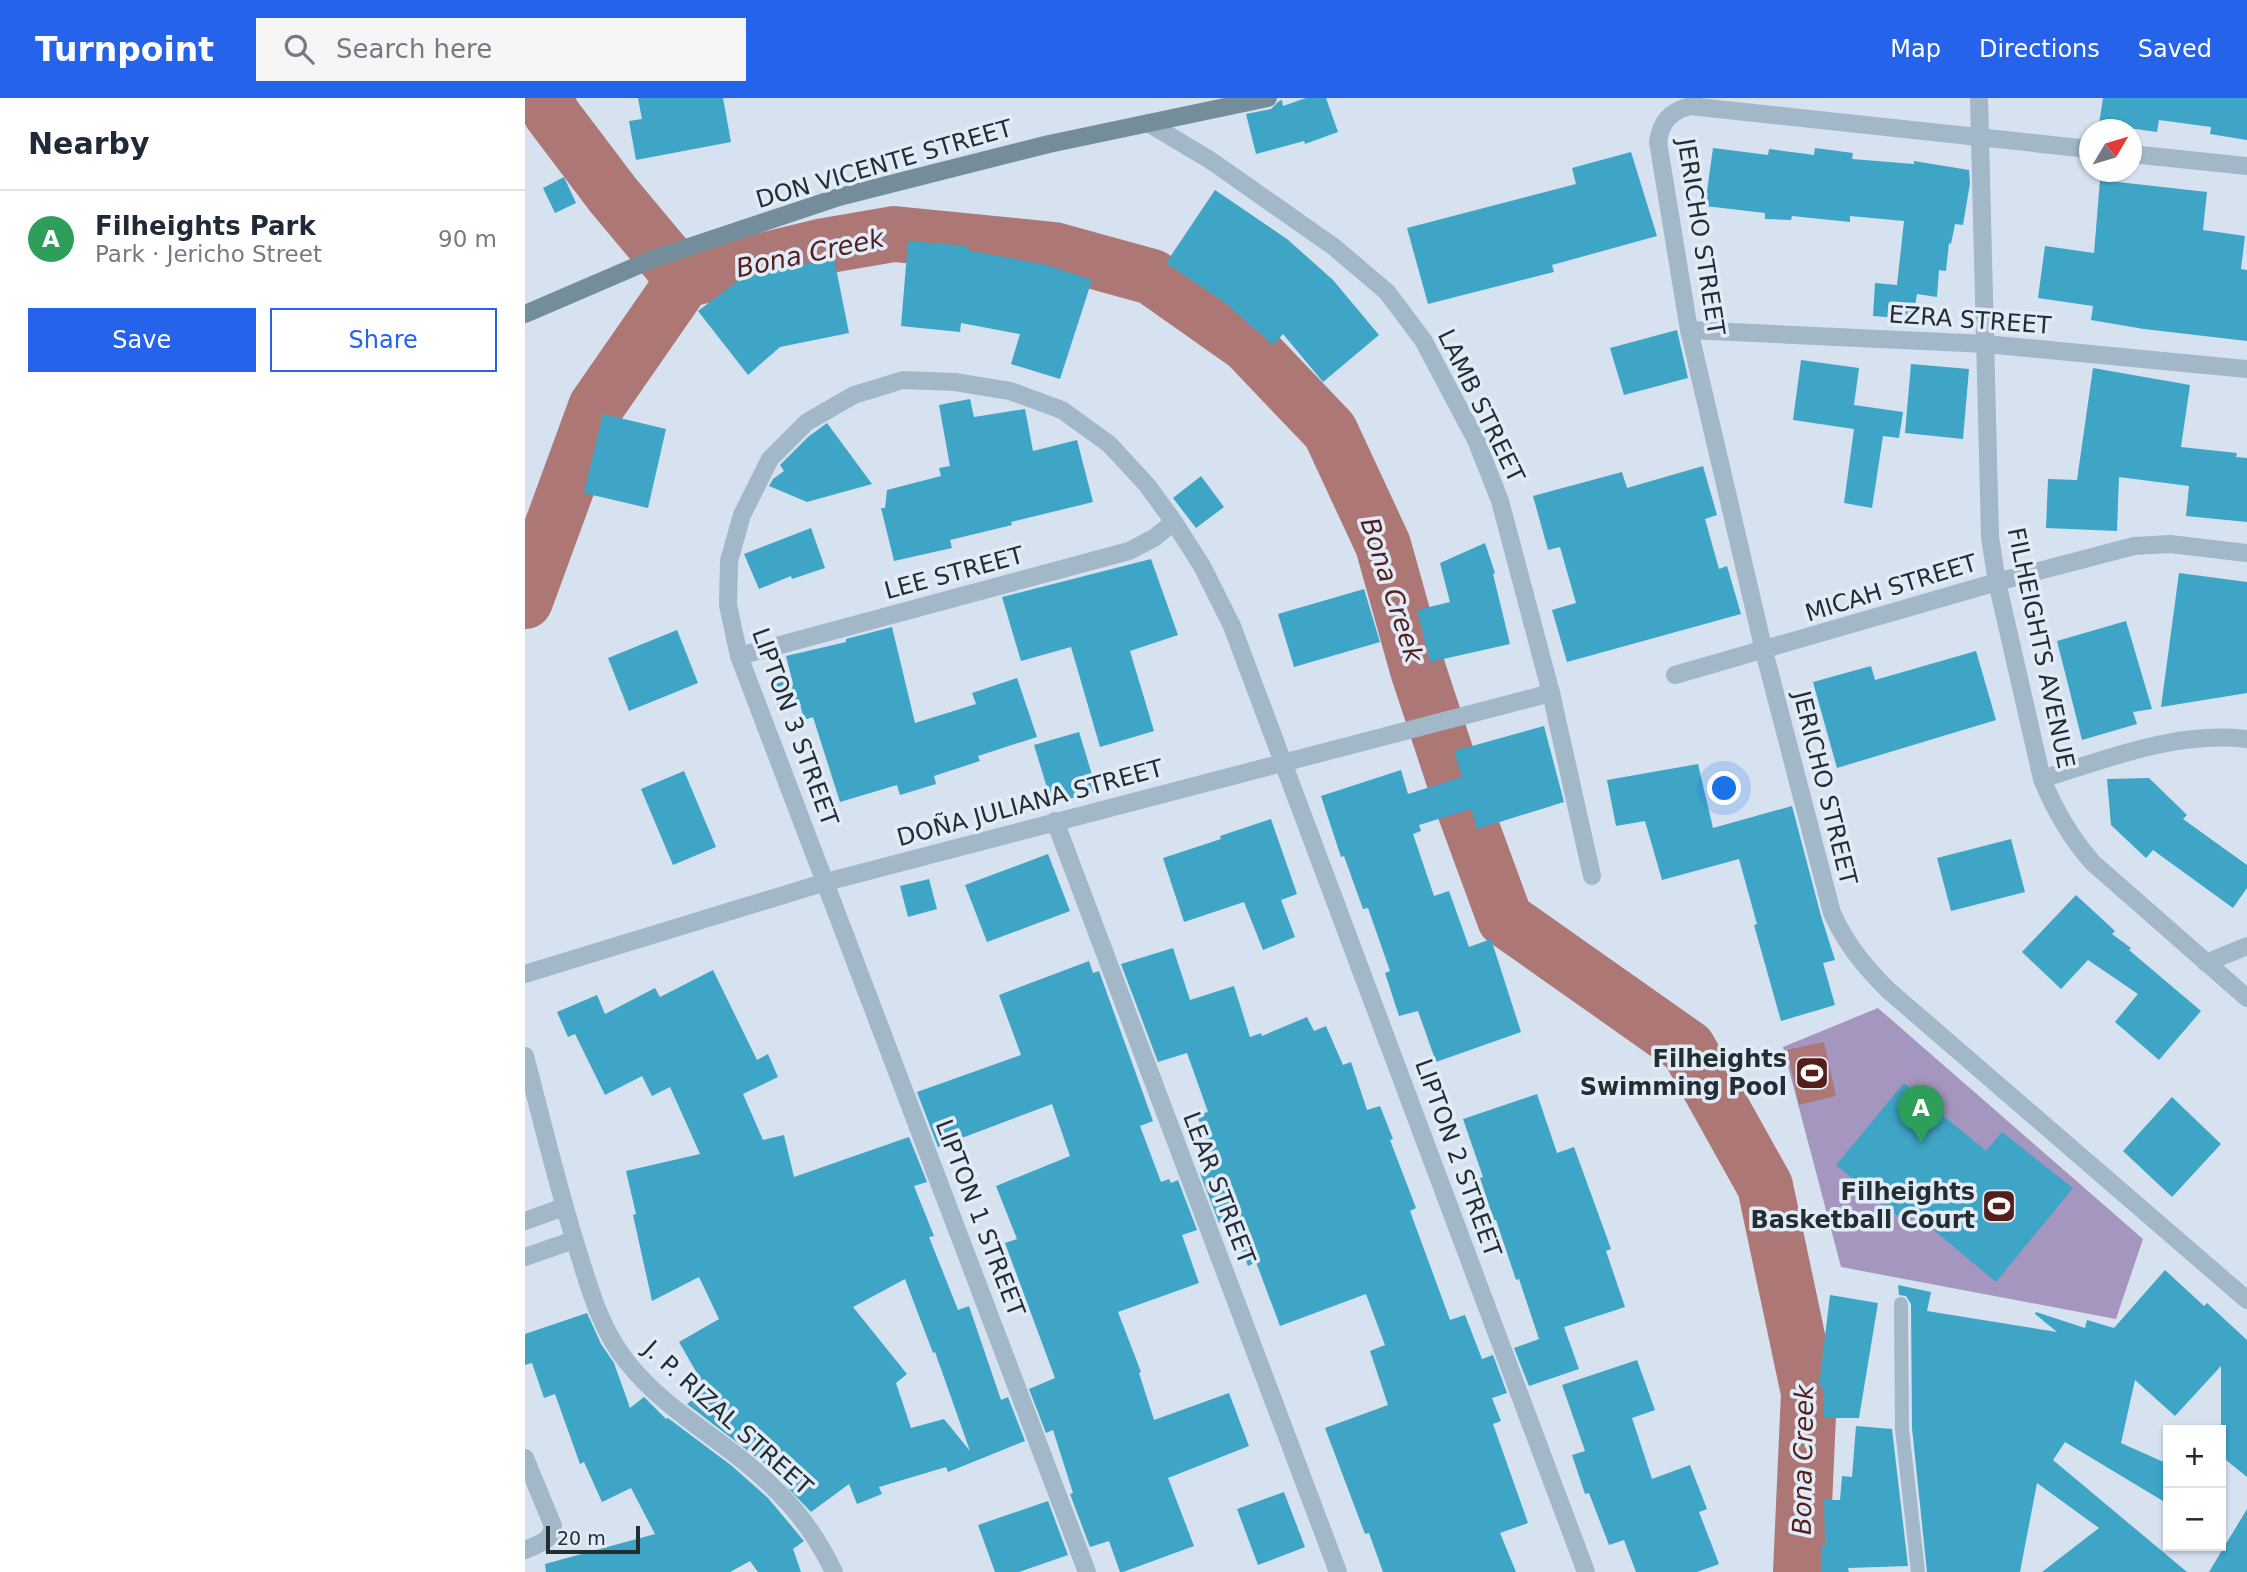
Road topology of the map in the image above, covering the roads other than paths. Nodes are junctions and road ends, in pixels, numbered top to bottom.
1 (1268, 98) edge
2 (1979, 98) edge
3 (1148, 122) junction
4 (1979, 137) junction
5 (2079, 148) edge
6 (2142, 155) edge
7 (2247, 166) edge
8 (525, 314) edge
9 (1689, 330) junction
10 (1986, 344) junction
11 (2247, 369) edge
12 (1174, 522) junction
13 (2247, 553) edge
14 (1997, 582) junction
15 (1764, 651) junction
16 (739, 656) junction
17 (1675, 675) dead end
18 (1551, 693) junction
19 (2247, 739) edge
20 (1283, 762) junction
21 (2042, 779) junction
22 (1055, 821) junction
23 (1592, 876) dead end
24 (826, 882) junction
25 (2247, 946) edge
26 (2206, 963) junction
27 (525, 974) edge
28 (2247, 998) edge
29 (525, 1056) edge
30 (563, 1207) junction
31 (525, 1221) edge
32 (574, 1240) junction
33 (525, 1257) edge
34 (2247, 1300) edge
35 (1901, 1304) dead end
36 (525, 1458) edge
37 (525, 1550) edge
38 (834, 1572) edge
39 (1087, 1572) edge
40 (1338, 1572) edge
41 (1586, 1572) edge
42 (1918, 1572) edge

1 - 3 street, DON VICENTE STREET
2 - 4 street, FILHEIGHTS AVENUE
3 - 8 street, DON VICENTE STREET
3 - 18 street, LAMB STREET
4 - 5 street
4 - 9 street, JERICHO STREET
4 - 10 street, FILHEIGHTS AVENUE
6 - 7 street
9 - 10 street, EZRA STREET
9 - 15 street, JERICHO STREET
10 - 11 street, EZRA STREET
10 - 14 street, FILHEIGHTS AVENUE
12 - 16 street, LEE STREET
12 - 16 street, LIPTON 3 STREET
12 - 20 street, LIPTON 3 STREET
13 - 14 street, MICAH STREET
14 - 15 street, MICAH STREET
14 - 21 street, FILHEIGHTS AVENUE
15 - 17 street, MICAH STREET
15 - 34 street, JERICHO STREET
16 - 24 street, LIPTON 3 STREET
18 - 20 street, DOÑA JULIANA STREET
18 - 23 street, LAMB STREET
19 - 21 street
20 - 22 street, DOÑA JULIANA STREET
20 - 41 street, LIPTON 2 STREET
21 - 26 street, FILHEIGHTS AVENUE
22 - 24 street, DOÑA JULIANA STREET
22 - 40 street, LEAR STREET
24 - 27 street, DOÑA JULIANA STREET
24 - 39 street, LIPTON 1 STREET
25 - 26 street
26 - 28 street, FILHEIGHTS AVENUE
29 - 30 street, J. P. RIZAL STREET
30 - 31 street
30 - 32 street, J. P. RIZAL STREET
32 - 33 street
32 - 38 street, J. P. RIZAL STREET
35 - 42 lane
36 - 37 street

